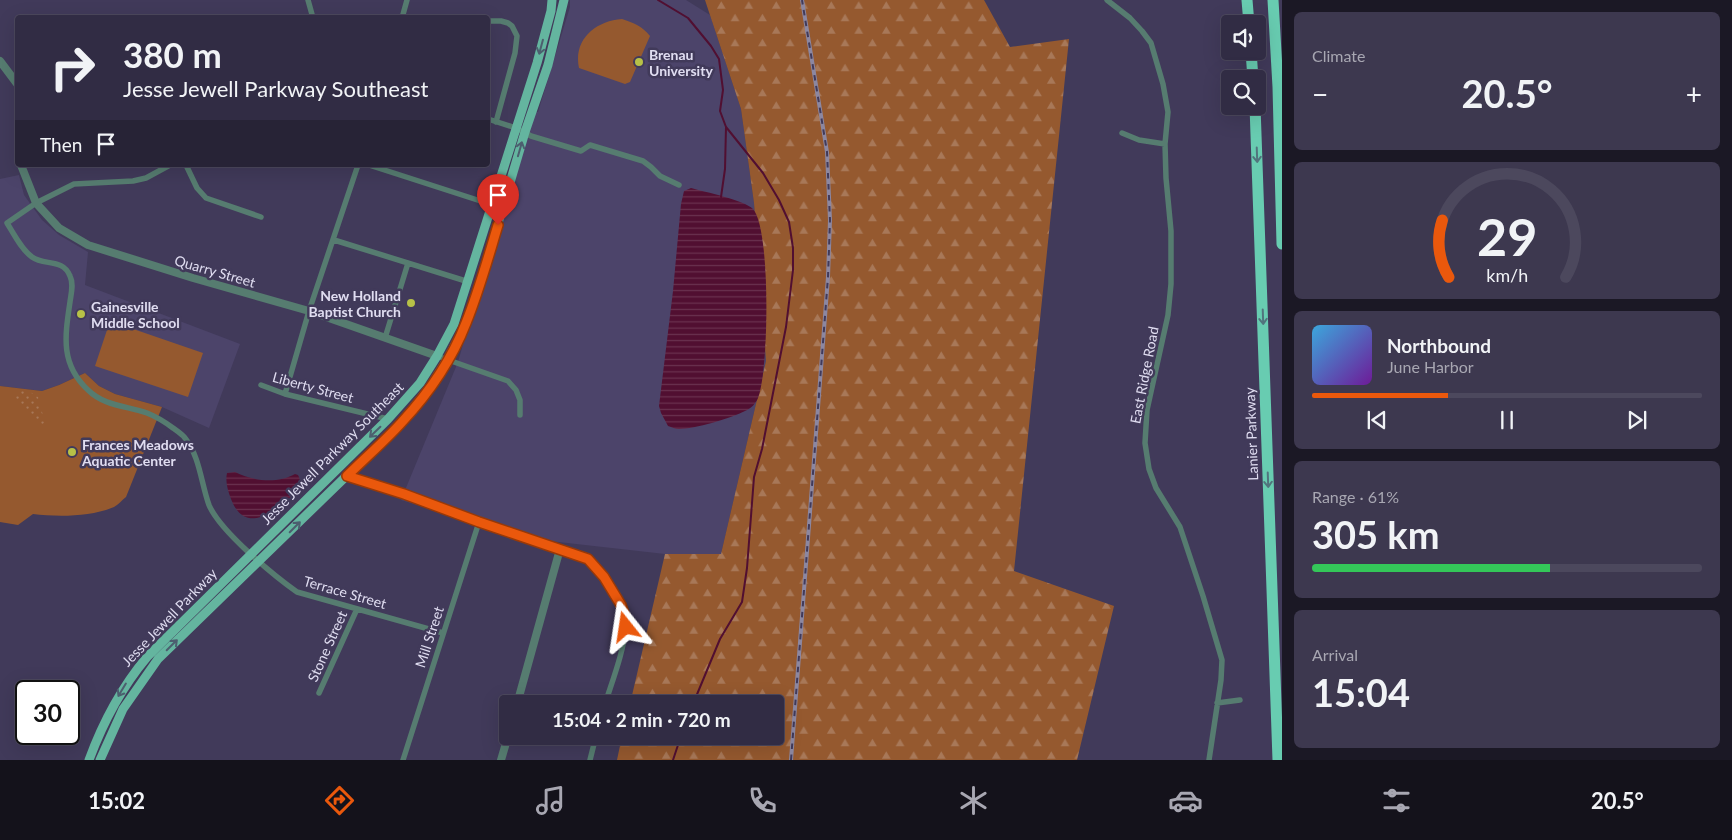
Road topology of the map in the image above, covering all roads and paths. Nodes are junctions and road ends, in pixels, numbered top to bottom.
1 (308, 0) edge
2 (407, 0) edge
3 (552, 0) edge
4 (564, 0) edge
5 (1107, 0) edge
6 (1247, 0) edge
7 (1273, 0) edge
8 (311, 15) edge
9 (403, 15) edge
10 (1248, 15) edge
11 (490, 21) edge
12 (0, 61) edge
13 (15, 81) edge
14 (1255, 115) edge
15 (490, 120) edge
16 (496, 122) junction
17 (516, 128) junction
18 (525, 132) junction
19 (1122, 133) dead end
20 (1165, 144) junction
21 (21, 167) edge
22 (166, 167) edge
23 (187, 167) edge
24 (357, 167) edge
25 (375, 167) edge
26 (679, 185) dead end
27 (36, 203) junction
28 (493, 205) junction
29 (261, 217) dead end
30 (334, 240) junction
31 (1282, 244) edge
32 (408, 263) junction
33 (469, 282) junction
34 (309, 311) junction
35 (385, 338) junction
36 (437, 356) junction
37 (447, 360) junction
38 (262, 385) dead end
39 (284, 394) junction
40 (520, 415) dead end
41 (388, 419) junction
42 (347, 476) junction
43 (479, 522) junction
44 (560, 549) junction
45 (251, 554) junction
46 (260, 562) junction
47 (357, 609) junction
48 (443, 633) junction
49 (319, 692) dead end
50 (519, 695) edge
51 (608, 695) edge
52 (1240, 700) dead end
53 (1217, 703) junction
54 (505, 745) edge
55 (594, 745) edge
56 (89, 760) edge
57 (100, 760) edge
58 (403, 760) edge
59 (501, 760) edge
60 (590, 760) edge
61 (1209, 760) edge
62 (1278, 760) edge

1 - 8 street
2 - 9 street
3 -> 17 main road, Jesse Jewell Parkway Southeast
4 - 18 main road, Jesse Jewell Parkway Southeast
5 - 20 street, East Ridge Road
6 - 10 highway
7 - 31 highway
11 - 16 street
12 - 13 street
14 -> 62 highway, Lanier Parkway
15 - 16 street
16 - 17 street
17 - 18 street
17 - 28 main road, Jesse Jewell Parkway Southeast
18 - 26 street
37 -> 18 main road, Jesse Jewell Parkway Southeast
19 - 20 street
20 - 53 street, East Ridge Road
21 - 27 street, Quarry Street
22 - 27 street
23 - 29 street
24 - 30 street
25 - 28 street
27 - 34 street, Quarry Street
27 - 45 street, Terrace Street
28 - 33 main road, Jesse Jewell Parkway Southeast
30 - 32 street
30 - 34 street
32 - 33 street
32 - 35 street
33 - 36 main road, Jesse Jewell Parkway Southeast
34 - 35 street, Quarry Street
34 - 39 street
35 - 36 street, Quarry Street
36 - 37 street
36 - 41 main road, Jesse Jewell Parkway Southeast
37 - 40 street
37 - 42 main road, Jesse Jewell Parkway Southeast
38 - 39 street, Liberty Street
39 - 41 street, Liberty Street
41 -> 45 main road, Jesse Jewell Parkway Southeast
42 - 43 main road
46 -> 42 main road, Jesse Jewell Parkway Southeast
43 - 44 street
43 - 48 street, Mill Street
44 - 50 street
44 - 51 street
45 - 46 street, Terrace Street
45 -> 56 main road, Jesse Jewell Parkway
46 - 47 street, Terrace Street
57 -> 46 main road, Jesse Jewell Parkway
47 - 48 street, Terrace Street
47 - 49 street, Stone Street
48 - 58 street, Mill Street
52 - 53 street
53 - 61 street, East Ridge Road
54 - 59 street
55 - 60 street

